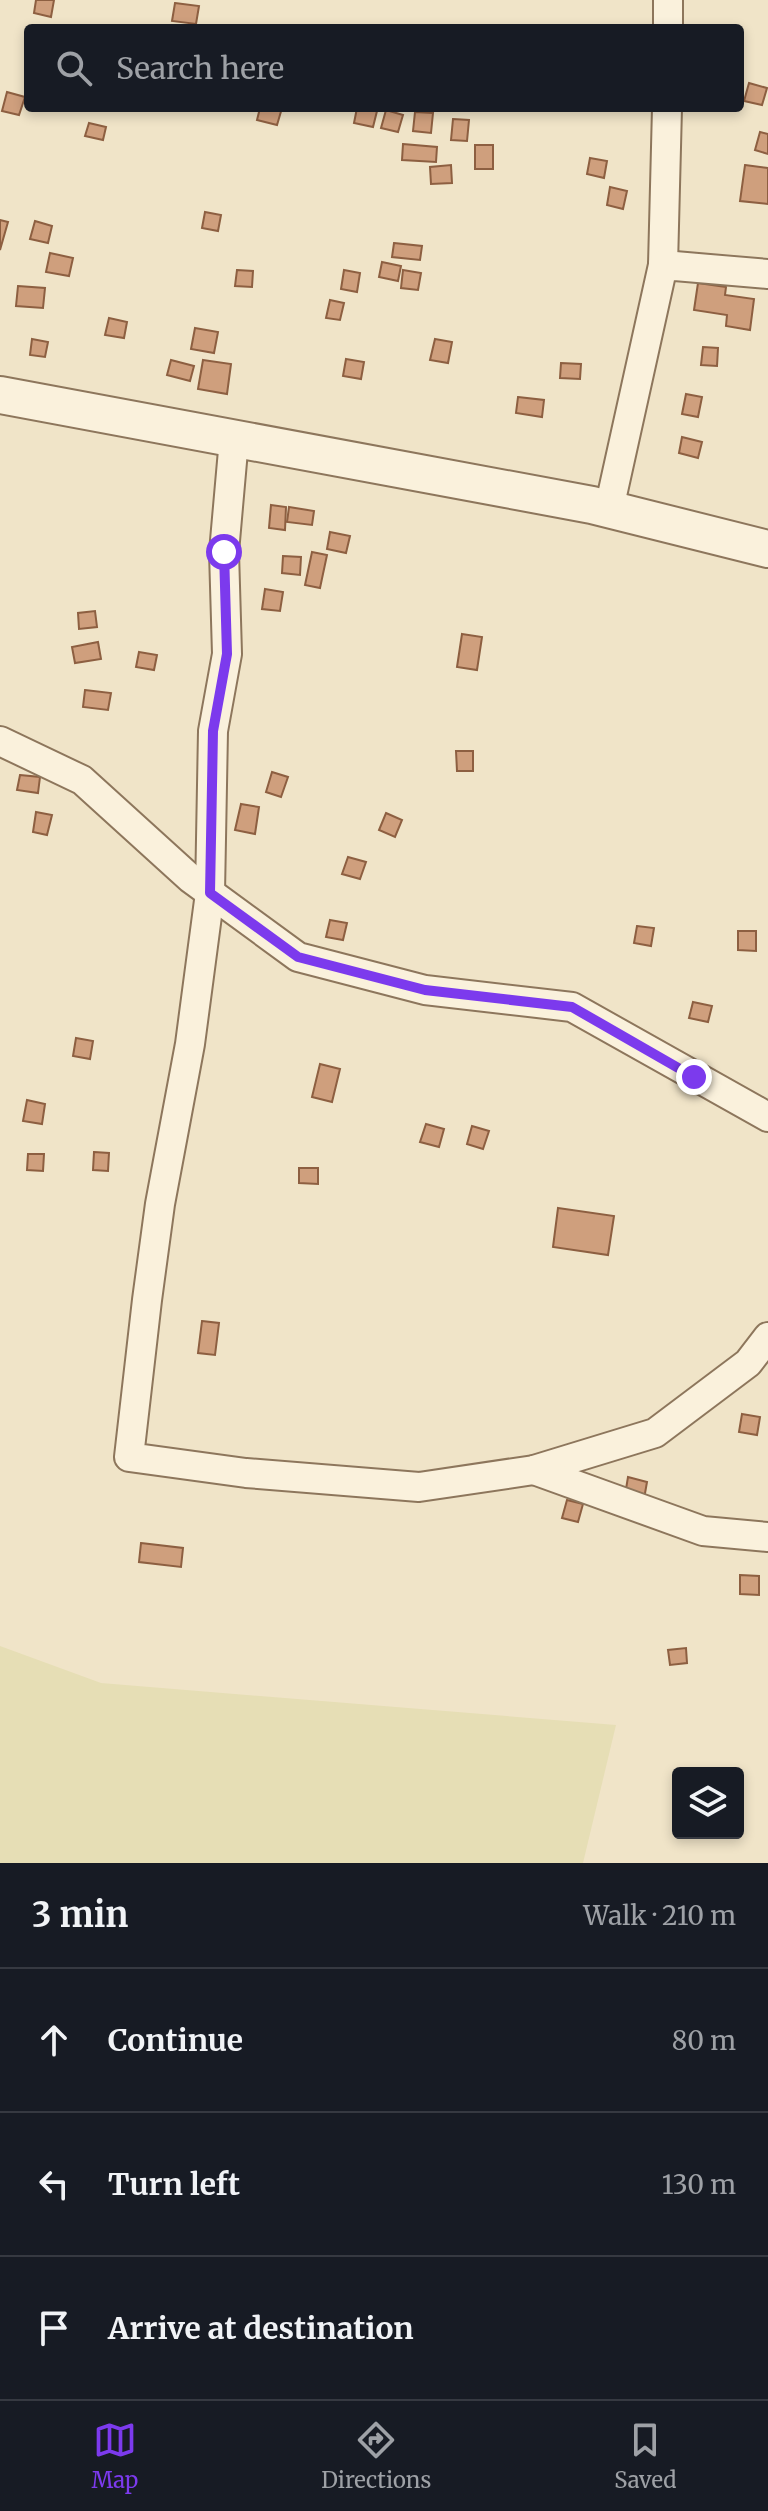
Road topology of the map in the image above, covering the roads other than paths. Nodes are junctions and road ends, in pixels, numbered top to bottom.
1 (668, 0) edge
2 (668, 24) edge
3 (667, 112) edge
4 (663, 265) junction
5 (768, 274) edge
6 (0, 395) edge
7 (234, 439) junction
8 (609, 509) junction
9 (768, 549) edge
10 (0, 741) edge
11 (210, 893) junction
12 (768, 1117) edge
13 (768, 1337) edge
14 (534, 1470) junction
15 (768, 1537) edge

1 - 2 street
3 - 4 street
4 - 5 street
4 - 8 street
6 - 7 street
7 - 8 street
7 - 11 street
8 - 9 street
10 - 11 street
11 - 12 street
11 - 14 street
13 - 14 street
14 - 15 street

